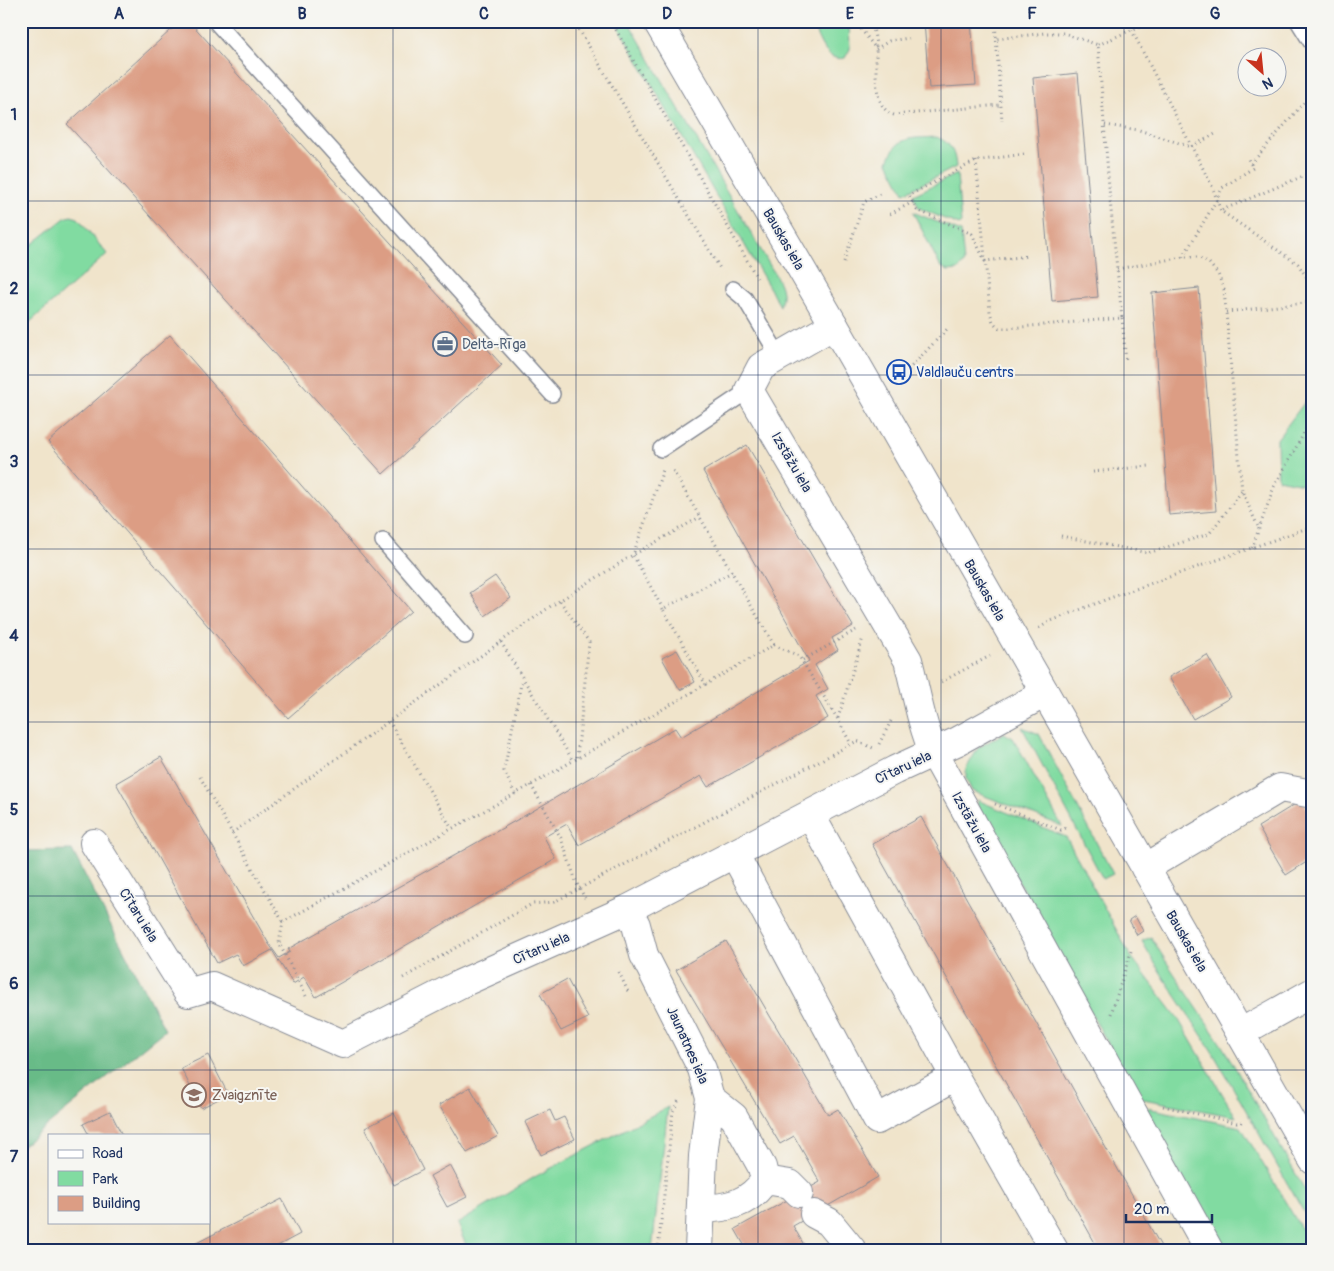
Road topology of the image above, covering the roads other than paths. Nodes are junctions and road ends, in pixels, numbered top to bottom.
1 (215, 21) edge
2 (657, 21) edge
3 (1298, 21) edge
4 (1313, 45) edge
5 (732, 289) road end
6 (834, 325) junction
7 (779, 356) junction
8 (749, 390) junction
9 (552, 394) dead end
10 (664, 455) road end
11 (383, 541) dead end
12 (465, 636) dead end
13 (1045, 693) junction
14 (934, 753) junction
15 (1313, 794) edge
16 (810, 814) junction
17 (94, 843) dead end
18 (735, 854) junction
19 (1145, 868) junction
20 (628, 909) junction
21 (1313, 992) edge
22 (1240, 1033) junction
23 (955, 1077) junction
24 (710, 1098) junction
25 (1313, 1160) edge
26 (765, 1180) junction
27 (701, 1209) junction
28 (699, 1250) edge
29 (852, 1250) edge
30 (1054, 1250) edge
31 (1209, 1250) edge

1 - 9 lane
2 - 6 street, Bauskas iela
3 - 4 lane
5 - 7 lane
6 - 7 street
6 - 13 street, Bauskas iela
7 - 8 street
8 - 10 lane
8 - 14 street, Izstāžu iela
11 - 12 lane
13 - 14 street, Cītaru iela
13 - 19 street, Bauskas iela
14 - 16 street, Cītaru iela
14 - 31 street, Izstāžu iela
15 - 19 street
16 - 18 street, Cītaru iela
16 - 23 street
17 - 20 street, Cītaru iela
18 - 20 street, Cītaru iela
18 - 23 street
19 - 22 street, Bauskas iela
20 - 24 street, Jaunatnes iela
21 - 22 street
22 - 25 street, Bauskas iela
23 - 30 street
24 - 26 street
24 - 27 street, Jaunatnes iela
26 - 27 street
26 - 29 street
27 - 28 street, Jaunatnes iela

